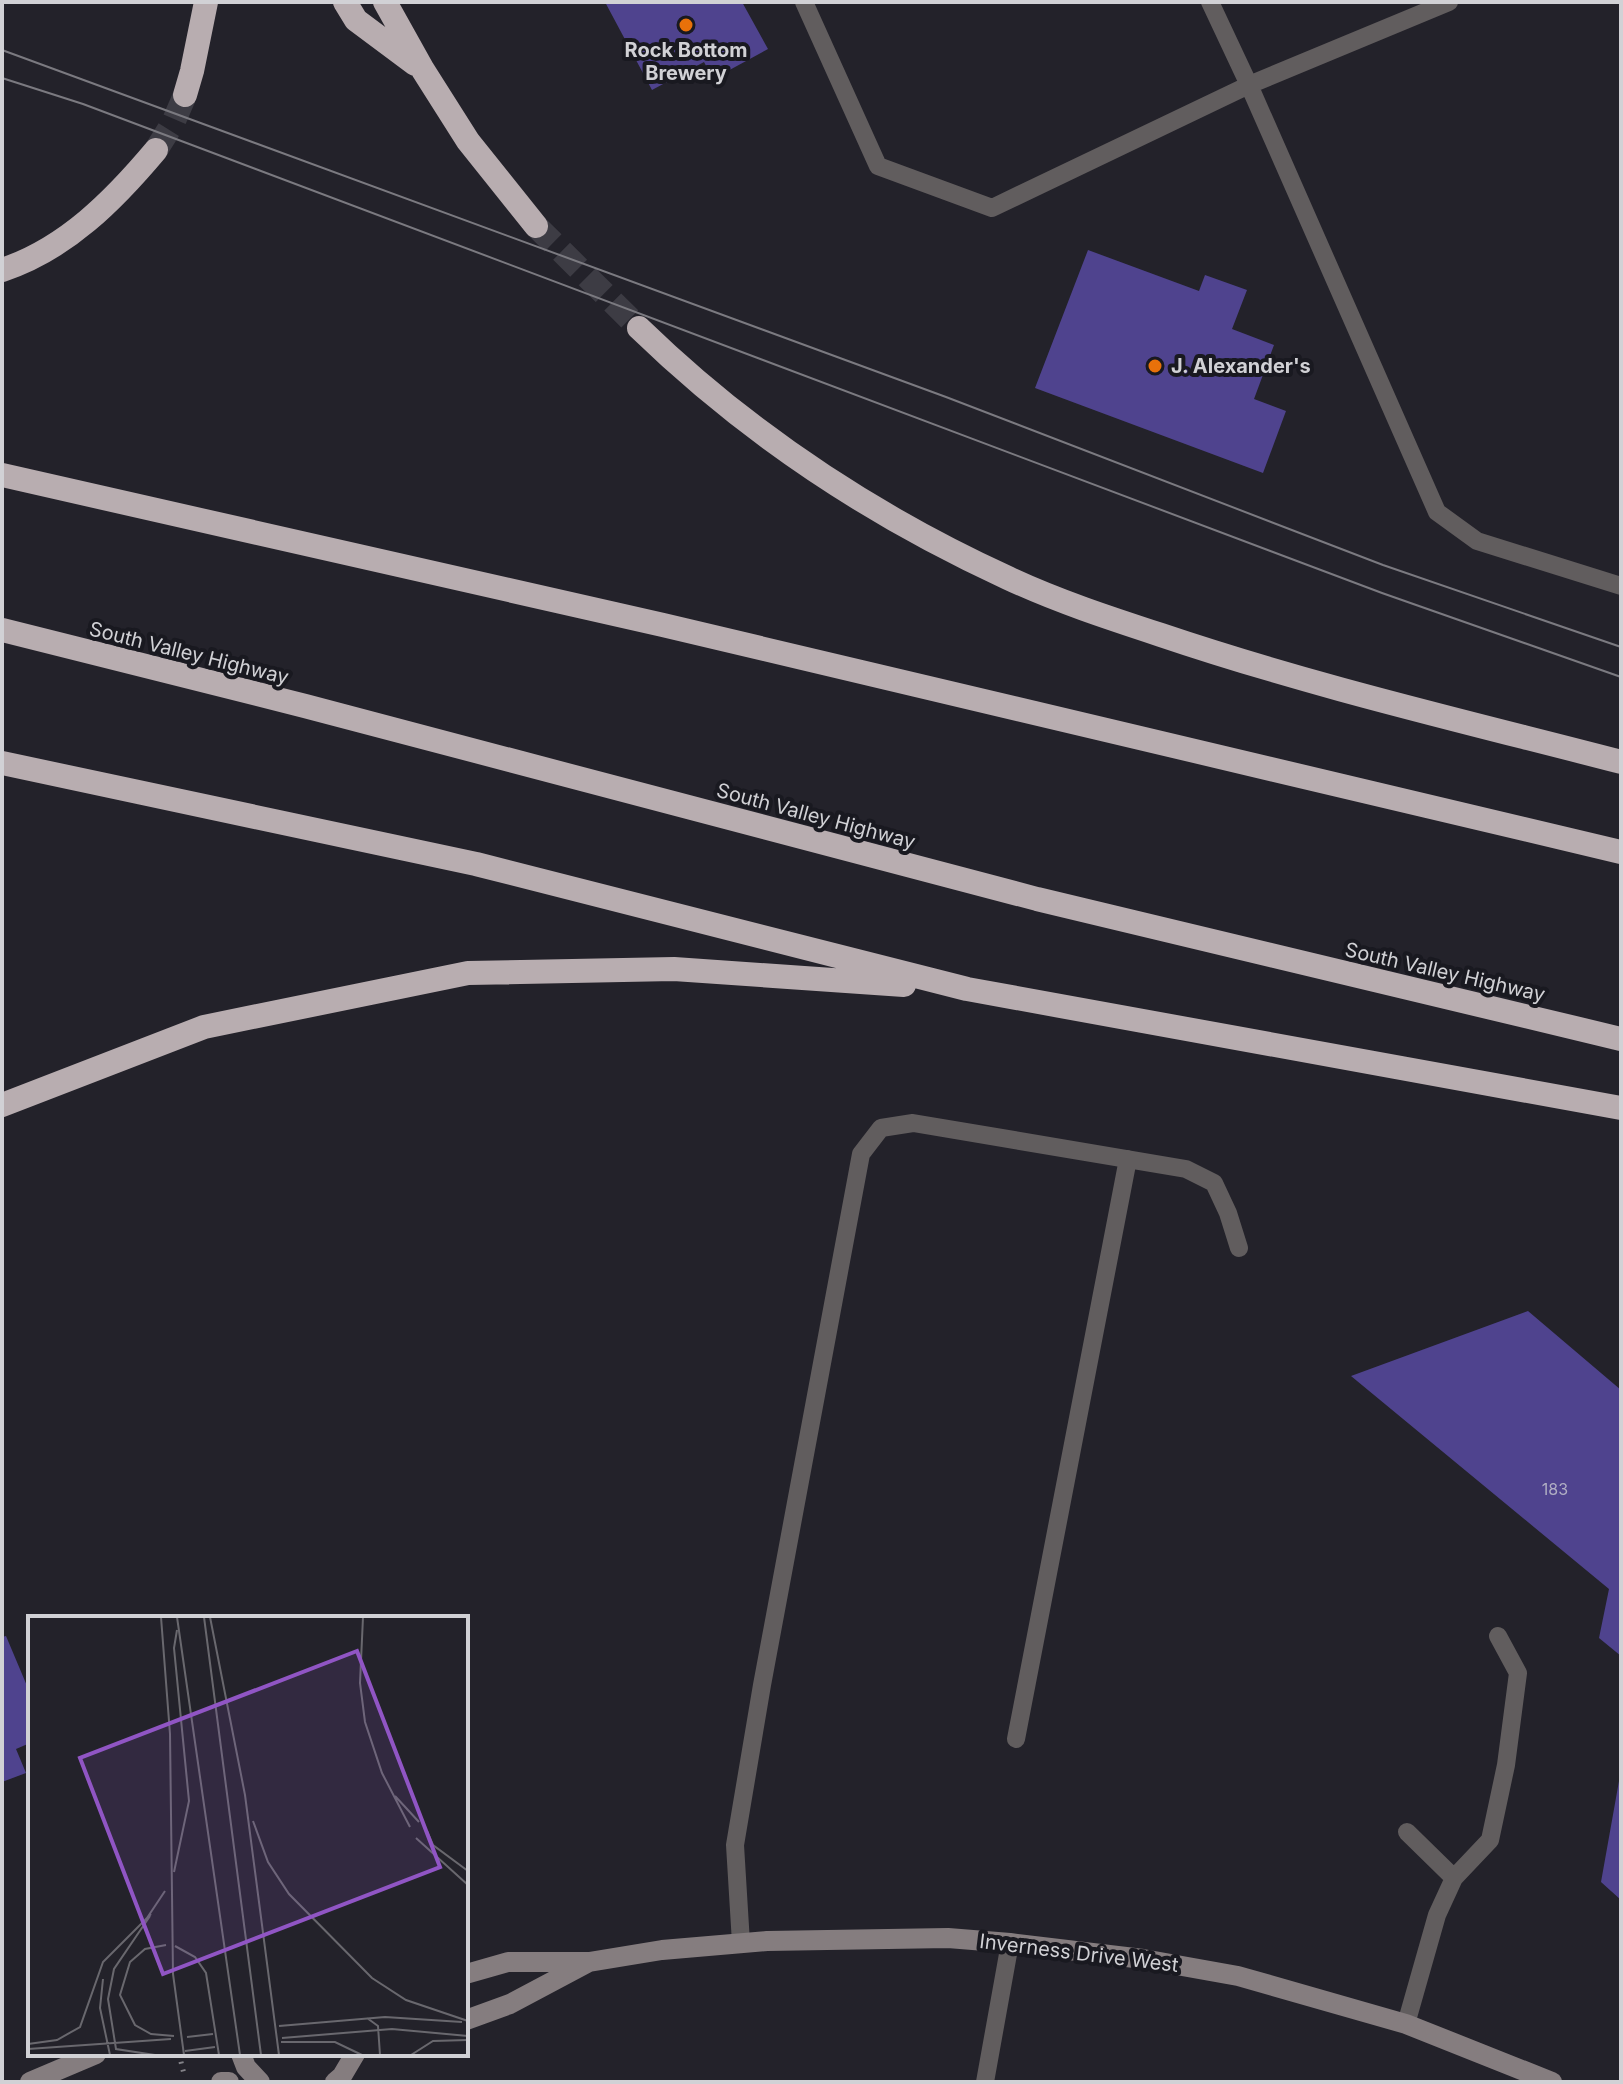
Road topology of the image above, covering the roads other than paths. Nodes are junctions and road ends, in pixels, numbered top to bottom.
1 (206, 2) edge
2 (345, 2) edge
3 (385, 2) edge
4 (398, 2) edge
5 (804, 2) edge
6 (1210, 2) edge
7 (1449, 2) edge
8 (423, 70) junction
9 (1249, 85) junction
10 (185, 95) tunnel mouth
11 (156, 150) tunnel mouth
12 (536, 226) tunnel mouth
13 (2, 270) edge
14 (639, 328) tunnel mouth
15 (2, 475) edge
16 (1621, 586) edge
17 (2, 630) edge
18 (1621, 762) edge
19 (2, 763) edge
20 (1621, 852) edge
21 (967, 989) junction
22 (1621, 1039) edge
23 (2, 1105) edge
24 (1621, 1108) edge
25 (1128, 1159) junction
26 (1239, 1248) dead end
27 (1498, 1636) dead end
28 (1016, 1739) dead end
29 (1407, 1832) dead end
30 (1454, 1878) junction
31 (741, 1943) junction
32 (1010, 1943) junction
33 (589, 1962) junction
34 (468, 1973) edge
35 (468, 2019) edge
36 (1406, 2024) junction
37 (91, 2056) edge
38 (242, 2056) edge
39 (30, 2082) edge
40 (221, 2082) edge
41 (229, 2082) edge
42 (260, 2082) edge
43 (985, 2082) edge
44 (1552, 2082) edge

1 - 10 highway
2 - 8 highway
3 - 8 highway
4 - 8 highway
5 - 9 lane
6 - 9 lane
7 - 9 lane
8 - 12 highway
9 - 16 lane
11 - 13 highway
14 - 18 highway
15 - 20 highway
17 - 22 highway, South Valley Highway
19 - 21 highway
21 - 23 highway
21 - 24 highway
25 - 26 lane
25 - 28 lane
25 - 31 lane
27 - 30 lane
29 - 30 lane
30 - 36 lane
31 - 32 main road, Inverness Drive West
31 - 33 main road, Inverness Drive West
32 - 36 main road, Inverness Drive West
32 - 43 lane
33 - 34 main road, Inverness Drive West
33 - 35 main road, Inverness Drive West
36 - 44 main road, Inverness Drive West
37 - 39 main road
38 - 42 main road
40 - 41 main road

